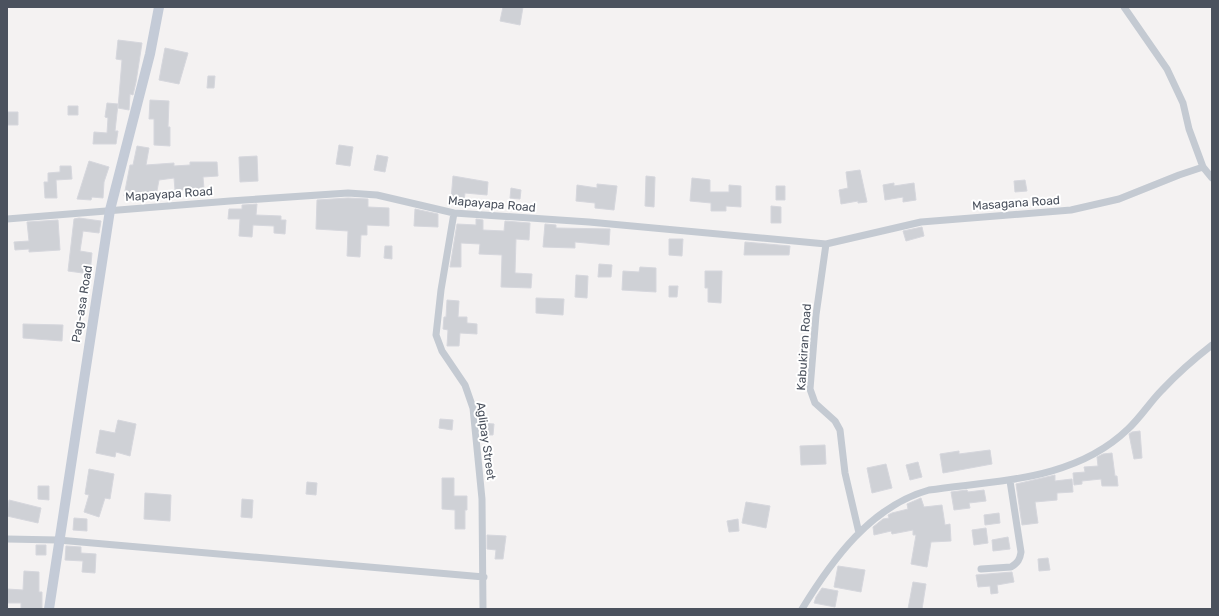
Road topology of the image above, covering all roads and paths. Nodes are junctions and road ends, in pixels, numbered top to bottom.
1 (159, 7) edge
2 (1124, 7) edge
3 (1203, 167) junction
4 (1212, 178) edge
5 (110, 210) junction
6 (454, 214) junction
7 (7, 219) edge
8 (826, 244) junction
9 (1212, 345) edge
10 (1010, 481) junction
11 (859, 533) junction
12 (7, 539) edge
13 (58, 540) junction
14 (981, 569) dead end
15 (484, 577) junction
16 (48, 609) edge
17 (483, 609) edge
18 (802, 609) edge

1 - 5 main road, Pag-asa Road
2 - 3 street
3 - 4 street
3 - 8 street, Masagana Road
5 - 6 street, Mapayapa Road
5 - 7 street, Mapayapa Road
5 - 13 main road, Pag-asa Road
6 - 8 street, Mapayapa Road
6 - 15 street, Aglipay Street
8 - 11 street, Kabukiran Road
9 - 10 street
10 - 11 street
10 - 14 street
11 - 18 street
12 - 13 street
13 - 15 street
13 - 16 main road, Pag-asa Road
15 - 17 street, Aglipay Street

